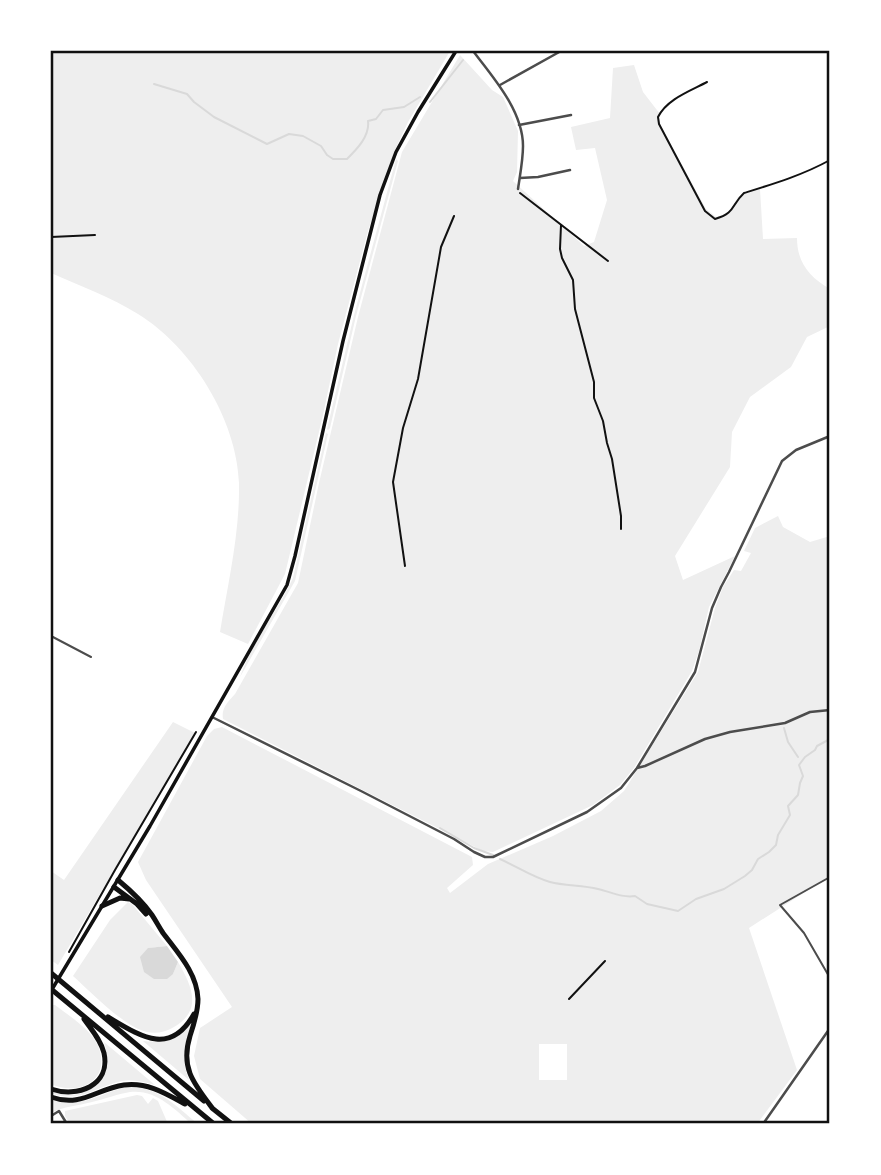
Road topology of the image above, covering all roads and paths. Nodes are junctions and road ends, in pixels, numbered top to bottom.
1 (456, 51) edge
2 (473, 51) edge
3 (561, 51) edge
4 (707, 82) dead end
5 (500, 85) junction
6 (571, 115) dead end
7 (519, 125) junction
8 (830, 160) edge
9 (570, 170) dead end
10 (520, 178) junction
11 (518, 189) joint
12 (454, 216) dead end
13 (561, 225) junction
14 (95, 235) dead end
15 (51, 237) edge
16 (608, 261) dead end
17 (830, 436) edge
18 (621, 529) dead end
19 (405, 566) dead end
20 (51, 636) edge
21 (91, 657) dead end
22 (830, 710) edge
23 (212, 716) junction
24 (197, 732) dead end
25 (637, 768) junction
26 (830, 877) edge
27 (118, 880) junction
28 (114, 887) junction
29 (131, 899) junction
30 (102, 906) junction
31 (158, 926) junction
32 (65, 957) dead end
33 (605, 961) dead end
34 (52, 974) edge
35 (830, 978) edge
36 (51, 990) edge
37 (569, 999) dead end
38 (197, 1007) junction
39 (93, 1009) junction
40 (78, 1011) junction
41 (829, 1030) edge
42 (830, 1036) edge
43 (51, 1089) edge
44 (51, 1097) edge
45 (213, 1109) junction
46 (200, 1113) junction
47 (51, 1116) edge
48 (67, 1124) edge
49 (214, 1124) edge
50 (232, 1124) edge
51 (762, 1124) edge

1 - 23 main road
2 - 5 street
3 - 5 street
4 - 8 path
5 - 7 street
6 - 7 street
7 - 10 street
9 - 10 street
10 - 11 street
11 - 13 path
12 - 19 path
13 - 16 path
13 - 18 path
14 - 15 path
17 - 25 street
20 - 21 lane
22 - 25 street
23 - 25 street
23 - 27 main road
24 - 32 path
26 - 35 lane
27 - 28 main road
27 - 31 highway
28 - 29 highway
28 - 30 main road
29 - 30 highway
29 - 31 highway
30 - 36 main road
31 - 38 highway
33 - 37 path
34 - 39 highway
36 - 40 highway
38 - 39 highway
38 - 45 highway
39 - 45 highway
40 - 43 highway
40 - 46 highway
41 - 42 street
41 - 51 street
44 - 46 highway
45 - 50 highway
46 - 49 highway
47 - 48 street

